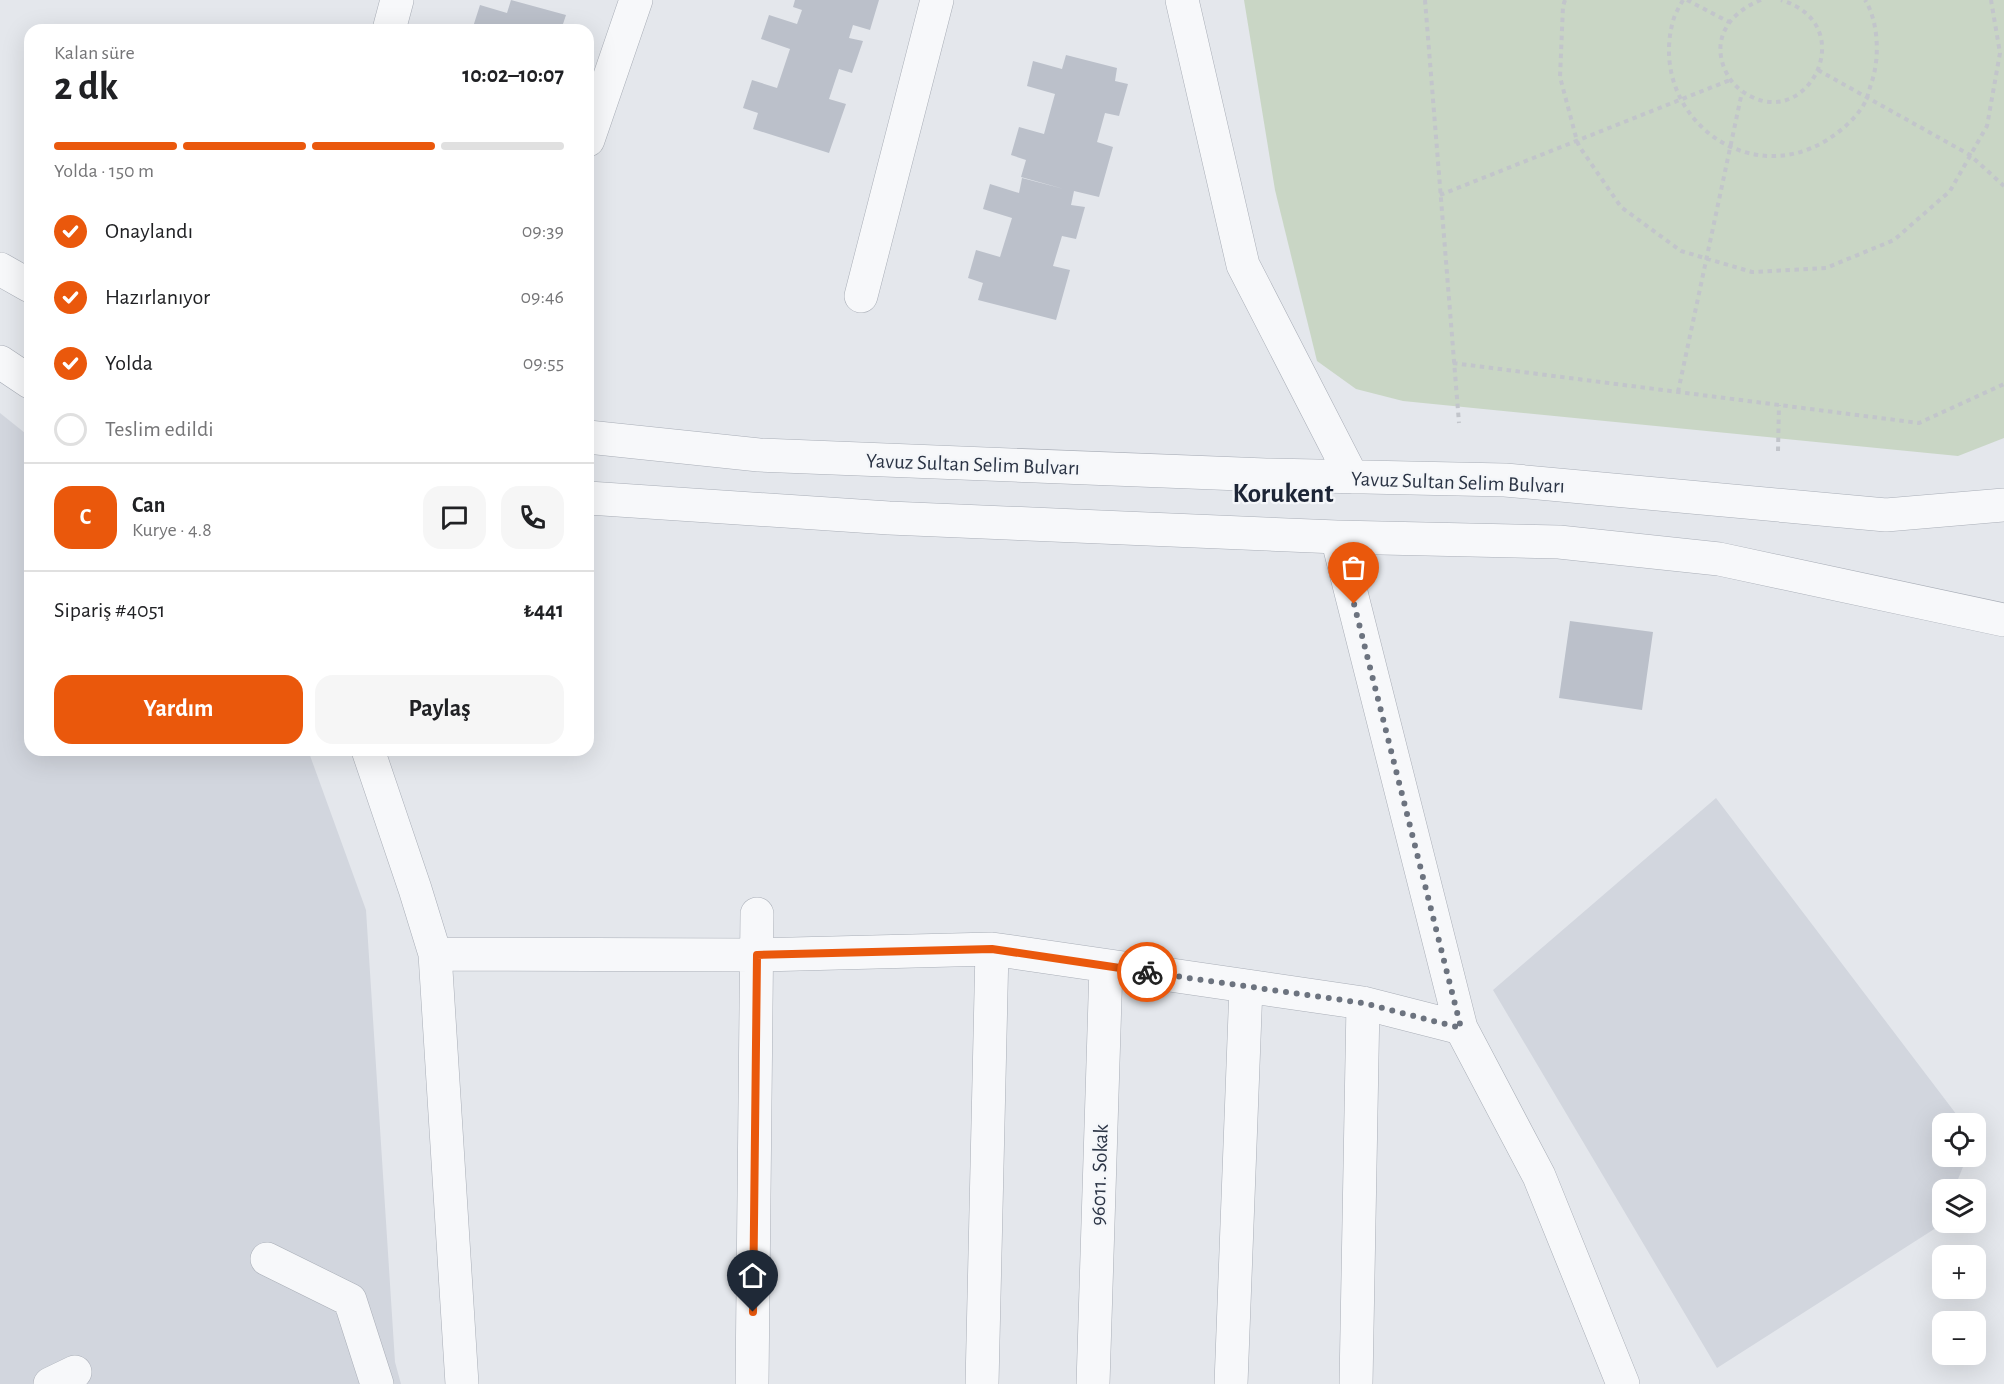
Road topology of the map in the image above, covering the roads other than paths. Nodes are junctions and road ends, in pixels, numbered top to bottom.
1 (397, 0) edge
2 (636, 0) edge
3 (937, 0) edge
4 (1182, 0) edge
5 (391, 24) edge
6 (594, 122) edge
7 (0, 269) edge
8 (24, 283) edge
9 (861, 296) dead end
10 (0, 362) edge
11 (24, 378) edge
12 (594, 438) edge
13 (1352, 477) junction
14 (594, 498) edge
15 (2004, 505) edge
16 (1337, 537) junction
17 (2004, 620) edge
18 (370, 756) edge
19 (757, 914) dead end
20 (992, 949) junction
21 (435, 954) junction
22 (757, 955) junction
23 (1106, 966) junction
24 (1246, 986) junction
25 (1363, 1003) junction
26 (1461, 1028) junction
27 (267, 1259) dead end
28 (377, 1384) edge
29 (462, 1384) edge
30 (752, 1384) edge
31 (982, 1384) edge
32 (1092, 1384) edge
33 (1231, 1384) edge
34 (1356, 1384) edge
35 (1623, 1384) edge

1 - 5 street
2 - 6 street
3 - 9 street
4 - 13 street
7 - 8 street
10 - 11 street
12 - 13 street, Yavuz Sultan Selim Bulvarı
13 - 15 street, Yavuz Sultan Selim Bulvarı
14 - 16 street
16 - 17 street
16 - 26 street
18 - 21 street
19 - 22 street
20 - 22 street
20 - 23 street
20 - 31 street
21 - 22 street
21 - 29 street
22 - 30 street
23 - 24 street
23 - 32 street, 96011. Sokak
24 - 25 street
24 - 33 street
25 - 26 street
25 - 34 street
26 - 35 street
27 - 28 street

